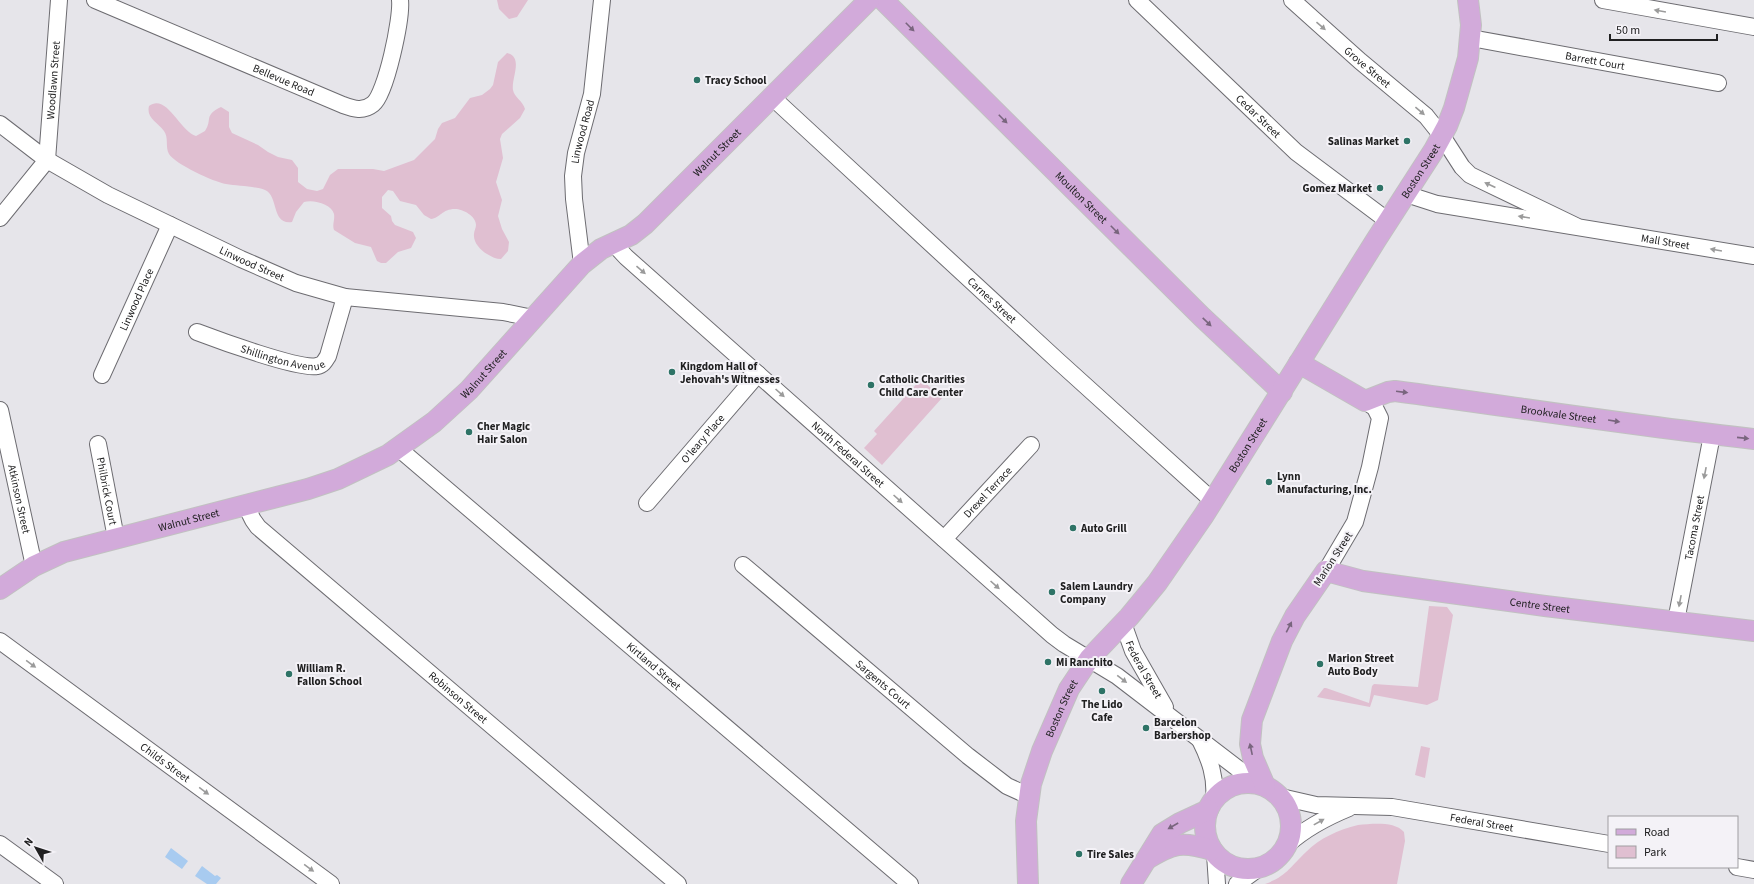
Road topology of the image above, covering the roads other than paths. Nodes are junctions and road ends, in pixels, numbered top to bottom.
1 (60, 0) edge
2 (95, 0) edge
3 (400, 0) edge
4 (602, 0) edge
5 (869, 0) edge
6 (883, 0) edge
7 (1137, 0) edge
8 (1292, 0) edge
9 (1468, 0) edge
10 (1603, 0) edge
11 (1754, 27) edge
12 (1471, 38) junction
13 (1718, 83) dead end
14 (773, 98) junction
15 (0, 124) edge
16 (1442, 136) junction
17 (47, 160) junction
18 (1406, 194) junction
19 (0, 218) edge
20 (1388, 221) junction
21 (170, 225) junction
22 (1576, 226) junction
23 (613, 242) junction
24 (1754, 256) edge
25 (582, 264) junction
26 (345, 297) junction
27 (533, 318) junction
28 (197, 332) dead end
29 (1299, 363) junction
30 (758, 374) junction
31 (102, 375) dead end
32 (1282, 392) junction
33 (1365, 401) junction
34 (0, 410) edge
35 (1712, 435) junction
36 (1754, 439) edge
37 (98, 444) dead end
38 (1031, 445) dead end
39 (398, 448) junction
40 (1213, 501) junction
41 (647, 503) dead end
42 (246, 506) junction
43 (116, 538) junction
44 (944, 539) junction
45 (743, 565) dead end
46 (34, 566) junction
47 (1326, 571) junction
48 (0, 590) edge
49 (1676, 622) junction
50 (1123, 623) junction
51 (1754, 631) edge
52 (0, 641) edge
53 (1089, 659) junction
54 (1168, 714) junction
55 (1199, 739) junction
56 (1262, 785) junction
57 (1029, 796) junction
58 (1281, 797) junction
59 (1211, 804) junction
60 (1355, 806) junction
61 (0, 844) edge
62 (1288, 844) junction
63 (1608, 844) edge
64 (1213, 852) junction
65 (1147, 859) junction
66 (1738, 867) edge
67 (1259, 868) junction
68 (1754, 870) edge
69 (55, 884) edge
70 (331, 884) edge
71 (678, 884) edge
72 (910, 884) edge
73 (1028, 884) edge
74 (1131, 884) edge
75 (1217, 884) edge
76 (1236, 884) edge

1 - 17 street, Woodlawn Street
2 - 3 street, Bellevue Road
4 - 25 street, Linwood Road
5 - 14 main road, Walnut Street
6 -> 32 main road, Moulton Street
7 - 20 street, Cedar Street
8 -> 16 street, Grove Street
9 - 12 main road, Boston Street
11 -> 10 street
12 - 13 street, Barrett Court
12 - 16 main road, Boston Street
14 - 23 main road, Walnut Street
14 - 40 street, Carnes Street
15 - 17 street, Linwood Street
16 - 18 main road, Boston Street
22 -> 16 street, Mall Street
17 - 19 street
17 - 21 street, Linwood Street
18 - 20 main road, Boston Street
22 -> 18 street, Mall Street
20 - 29 main road, Boston Street
21 - 26 street, Linwood Street
21 - 31 street, Linwood Place
24 -> 22 street, Mall Street
23 - 25 main road, Walnut Street
23 -> 30 street, North Federal Street
25 - 27 main road, Walnut Street
26 - 27 street, Linwood Street
26 - 28 street, Shillington Avenue
27 - 39 main road, Walnut Street
29 - 32 main road, Boston Street
29 - 33 main road, Marion Street
30 - 41 street, O'leary Place
30 -> 44 street, North Federal Street
32 - 40 main road, Boston Street
33 -> 35 main road, Brookvale Street
33 - 47 street, Marion Street
34 - 46 street, Atkinson Street
35 -> 36 main road, Brookvale Street
35 -> 49 street, Tacoma Street
37 - 43 street, Philbrick Court
38 - 44 street, Drexel Terrace
39 - 42 main road, Walnut Street
39 - 72 street, Kirtland Street
40 - 50 main road, Boston Street
42 - 43 main road, Walnut Street
42 - 71 street, Robinson Street
43 - 46 main road, Walnut Street
44 -> 53 street, North Federal Street
45 - 57 street, Sargents Court
46 - 48 main road, Walnut Street
47 - 49 main road, Centre Street
56 -> 47 main road, Marion Street
49 - 51 main road, Centre Street
50 - 53 main road, Boston Street
50 - 54 street, Federal Street
52 -> 70 street, Childs Street
53 -> 54 street, Federal Street
53 - 57 main road, Boston Street
54 - 55 street, Federal Street
55 - 56 street, Federal Street
55 - 59 street, Federal Street
56 - 58 main road
56 - 59 main road
57 - 73 main road, Boston Street
58 - 60 street, Federal Street
58 - 62 main road
59 - 64 main road
59 -> 65 main road
62 -> 60 street, Federal Street
60 - 63 street, Federal Street
61 - 69 street
62 - 67 main road
64 - 65 main road
64 - 67 main road
64 - 75 street
65 - 74 main road
66 - 68 street
67 - 76 street

